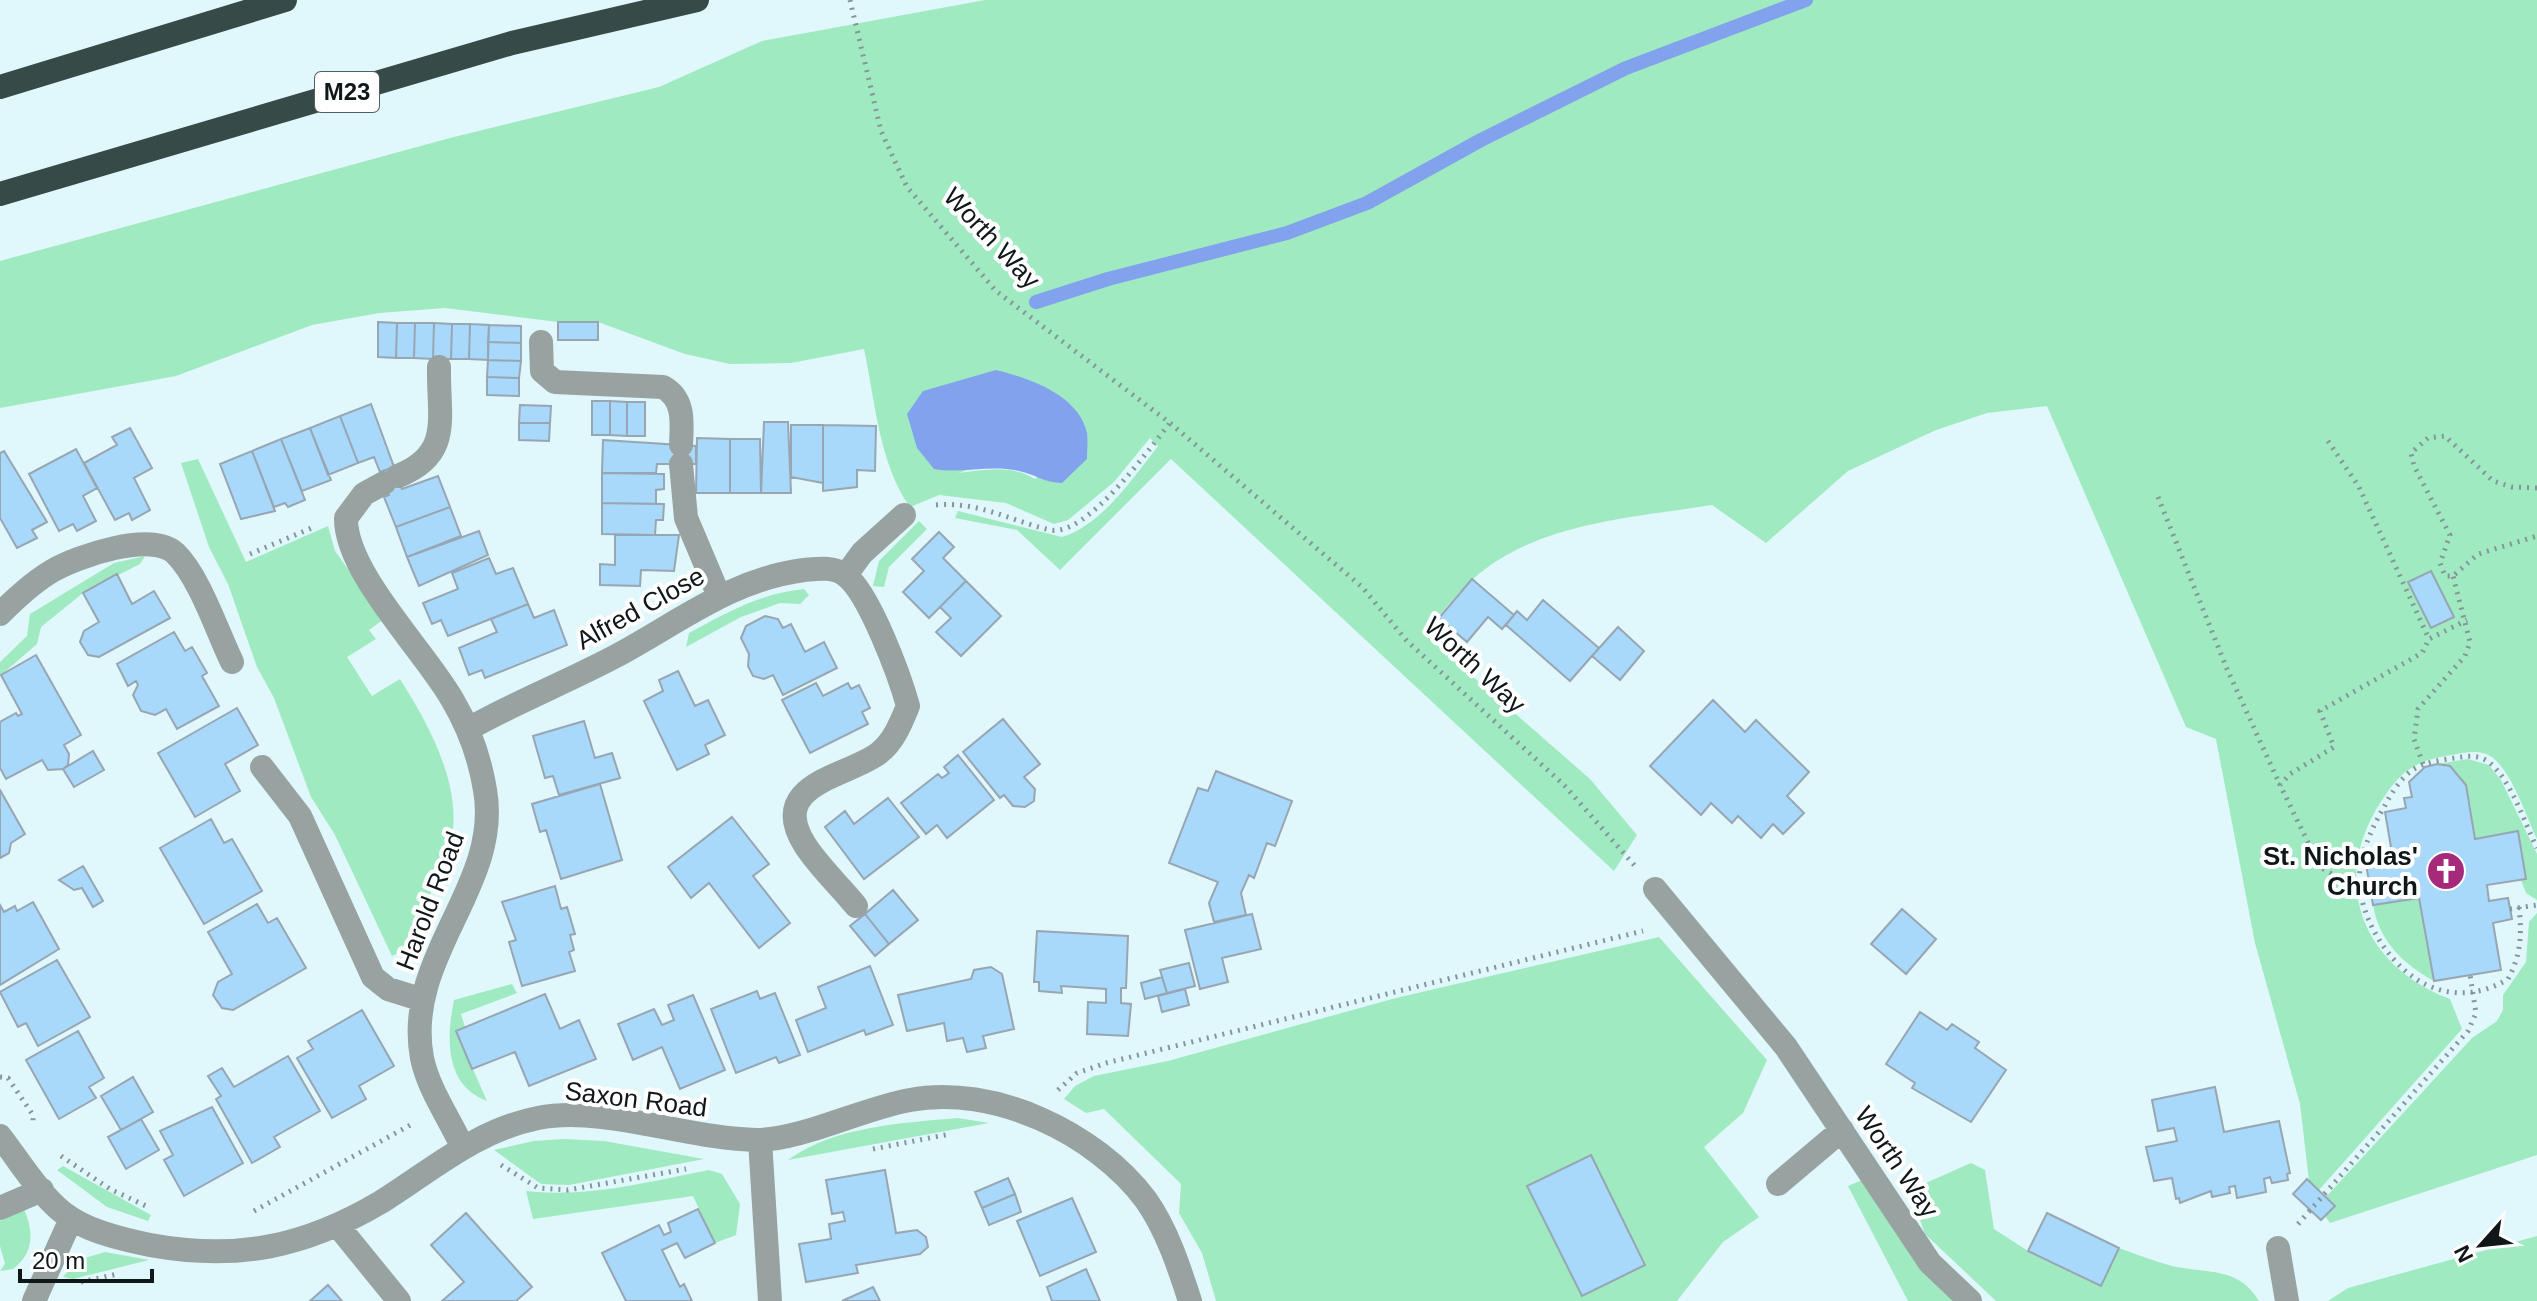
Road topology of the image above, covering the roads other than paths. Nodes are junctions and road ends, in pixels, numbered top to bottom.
1 (285, 0) edge
2 (697, 0) edge
3 (0, 87) edge
4 (0, 194) edge
5 (541, 342) dead end
6 (439, 367) dead end
7 (904, 515) road end
8 (846, 575) junction
9 (719, 596) junction
10 (1, 610) edge
11 (232, 662) dead end
12 (468, 729) junction
13 (262, 767) dead end
14 (1655, 889) road end
15 (856, 906) dead end
16 (423, 1000) junction
17 (1842, 1130) junction
18 (0, 1136) edge
19 (760, 1140) junction
20 (467, 1144) junction
21 (1778, 1184) dead end
22 (42, 1190) junction
23 (0, 1208) edge
24 (71, 1219) junction
25 (338, 1226) junction
26 (2278, 1248) road end
27 (34, 1301) edge
28 (399, 1301) edge
29 (770, 1301) edge
30 (1190, 1301) edge
31 (1970, 1301) edge
32 (2287, 1301) edge

1 - 3 highway
2 - 4 highway, M23
5 - 9 street
6 - 12 street, Harold Road
7 - 8 street
8 - 9 street, Alfred Close
8 - 15 street
9 - 12 street, Alfred Close
10 - 11 street
12 - 16 street, Harold Road
13 - 16 street
14 - 17 street, Worth Way
16 - 20 street, Harold Road
17 - 21 street
17 - 31 street, Worth Way
18 - 22 street, Saxon Road
19 - 20 street, Saxon Road
19 - 29 street
19 - 30 street, Saxon Road
20 - 25 street, Saxon Road
22 - 23 street
22 - 24 street, Saxon Road
24 - 25 street, Saxon Road
24 - 27 street
25 - 28 street
26 - 32 street

